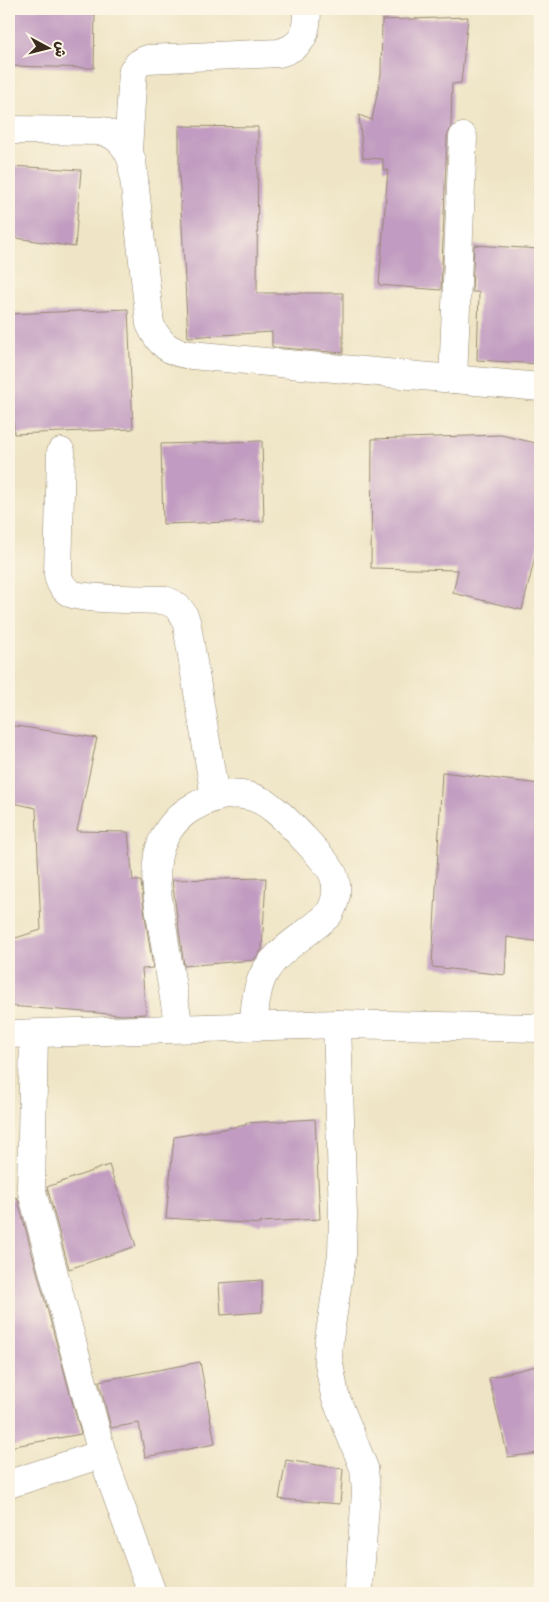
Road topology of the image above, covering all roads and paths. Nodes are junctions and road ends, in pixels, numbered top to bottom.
1 (307, 9) edge
2 (9, 130) edge
3 (463, 137) dead end
4 (128, 150) junction
5 (453, 379) junction
6 (540, 387) edge
7 (62, 452) dead end
8 (215, 797) junction
9 (337, 1024) junction
10 (253, 1026) junction
11 (179, 1028) junction
12 (540, 1028) edge
13 (22, 1034) edge
14 (102, 1454) junction
15 (9, 1484) edge
16 (359, 1587) dead end
17 (152, 1593) edge

1 - 4 street
2 - 4 street
3 - 5 street
4 - 5 street
5 - 6 street
7 - 8 street
8 - 10 street
8 - 11 street
9 - 10 street
9 - 12 street
9 - 16 street
10 - 11 street
11 - 13 street
13 - 14 street
14 - 15 street
14 - 17 street

